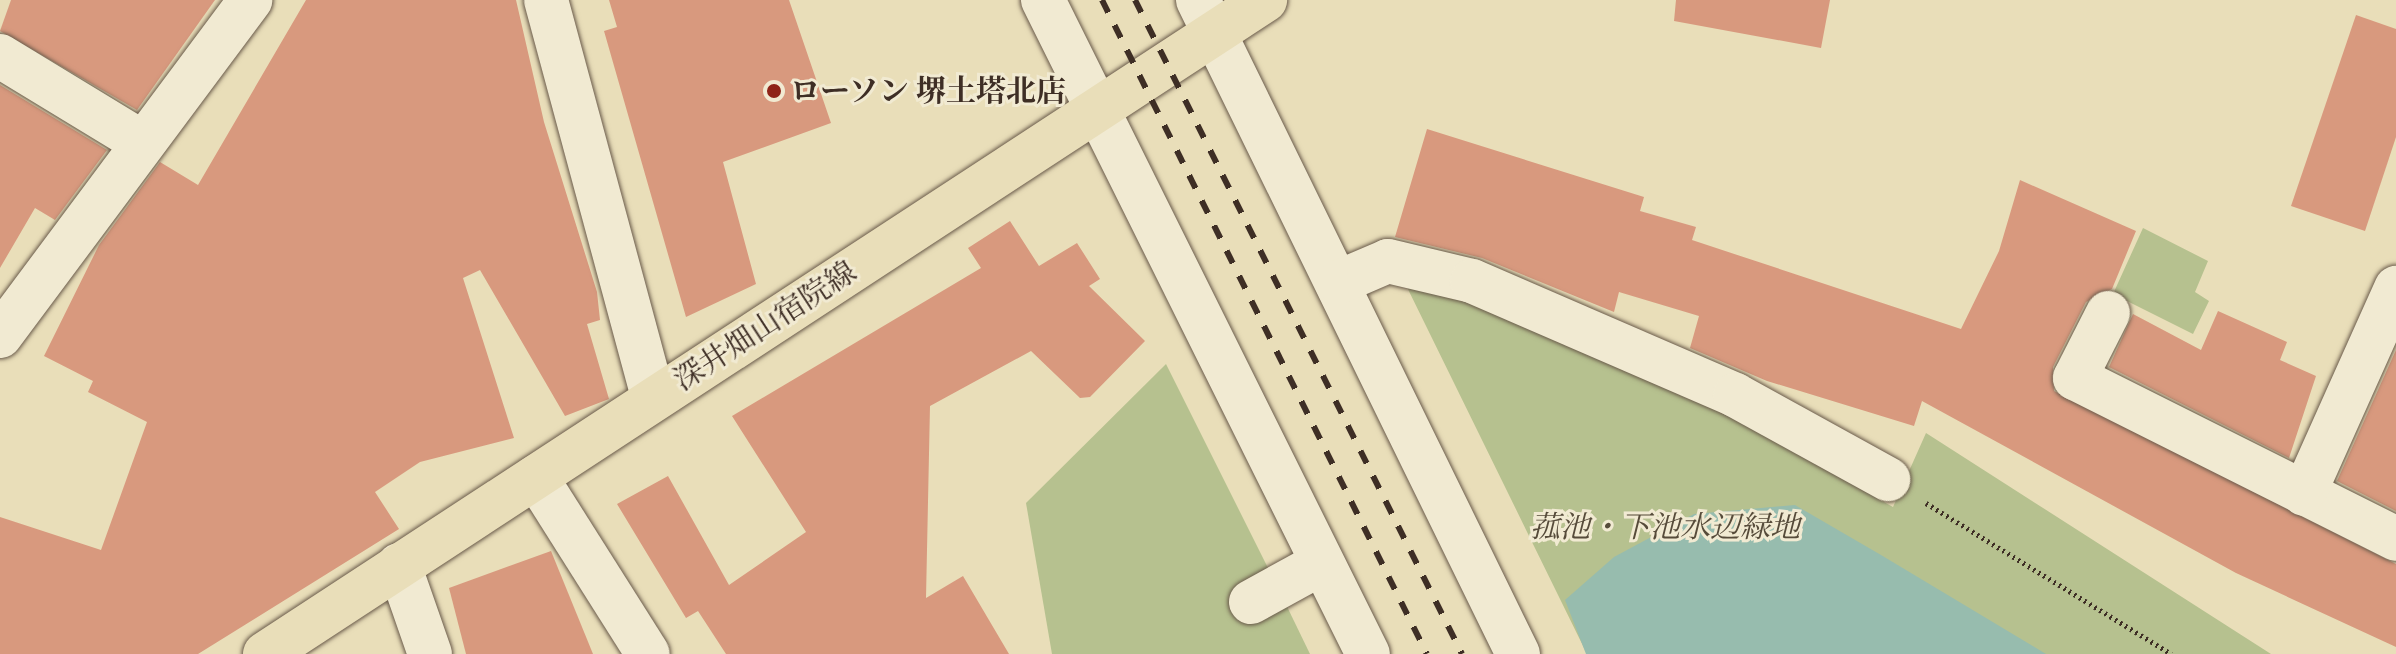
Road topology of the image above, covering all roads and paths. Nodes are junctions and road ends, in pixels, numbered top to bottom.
1 (250, 0) edge
2 (546, 0) edge
3 (1043, 0) edge
4 (1265, 0) edge
5 (1206, 16) edge
6 (0, 56) edge
7 (1095, 109) junction
8 (143, 143) junction
9 (1339, 282) junction
10 (2396, 288) edge
11 (2108, 313) dead end
12 (0, 336) edge
13 (654, 399) junction
14 (536, 477) junction
15 (1888, 479) joint
16 (2304, 494) junction
17 (2396, 539) edge
18 (1322, 563) junction
19 (399, 565) junction
20 (1251, 602) dead end
21 (265, 654) edge
22 (430, 654) edge
23 (648, 654) edge
24 (1368, 654) edge
25 (1518, 654) edge
26 (2171, 654) edge

1 - 8 street
2 - 13 street
3 - 7 street
4 - 5 main road, 深井畑山宿院線
5 - 7 main road, 深井畑山宿院線
5 - 9 street
6 - 8 street
7 - 13 main road, 深井畑山宿院線
7 - 18 street
8 - 12 street
9 - 15 street
9 - 25 street
10 - 16 street
11 - 16 street
13 - 14 main road, 深井畑山宿院線
14 - 19 main road, 深井畑山宿院線
14 - 23 street
15 - 26 path
16 - 17 street
18 - 20 street
18 - 24 street
19 - 21 main road, 深井畑山宿院線
19 - 22 street

